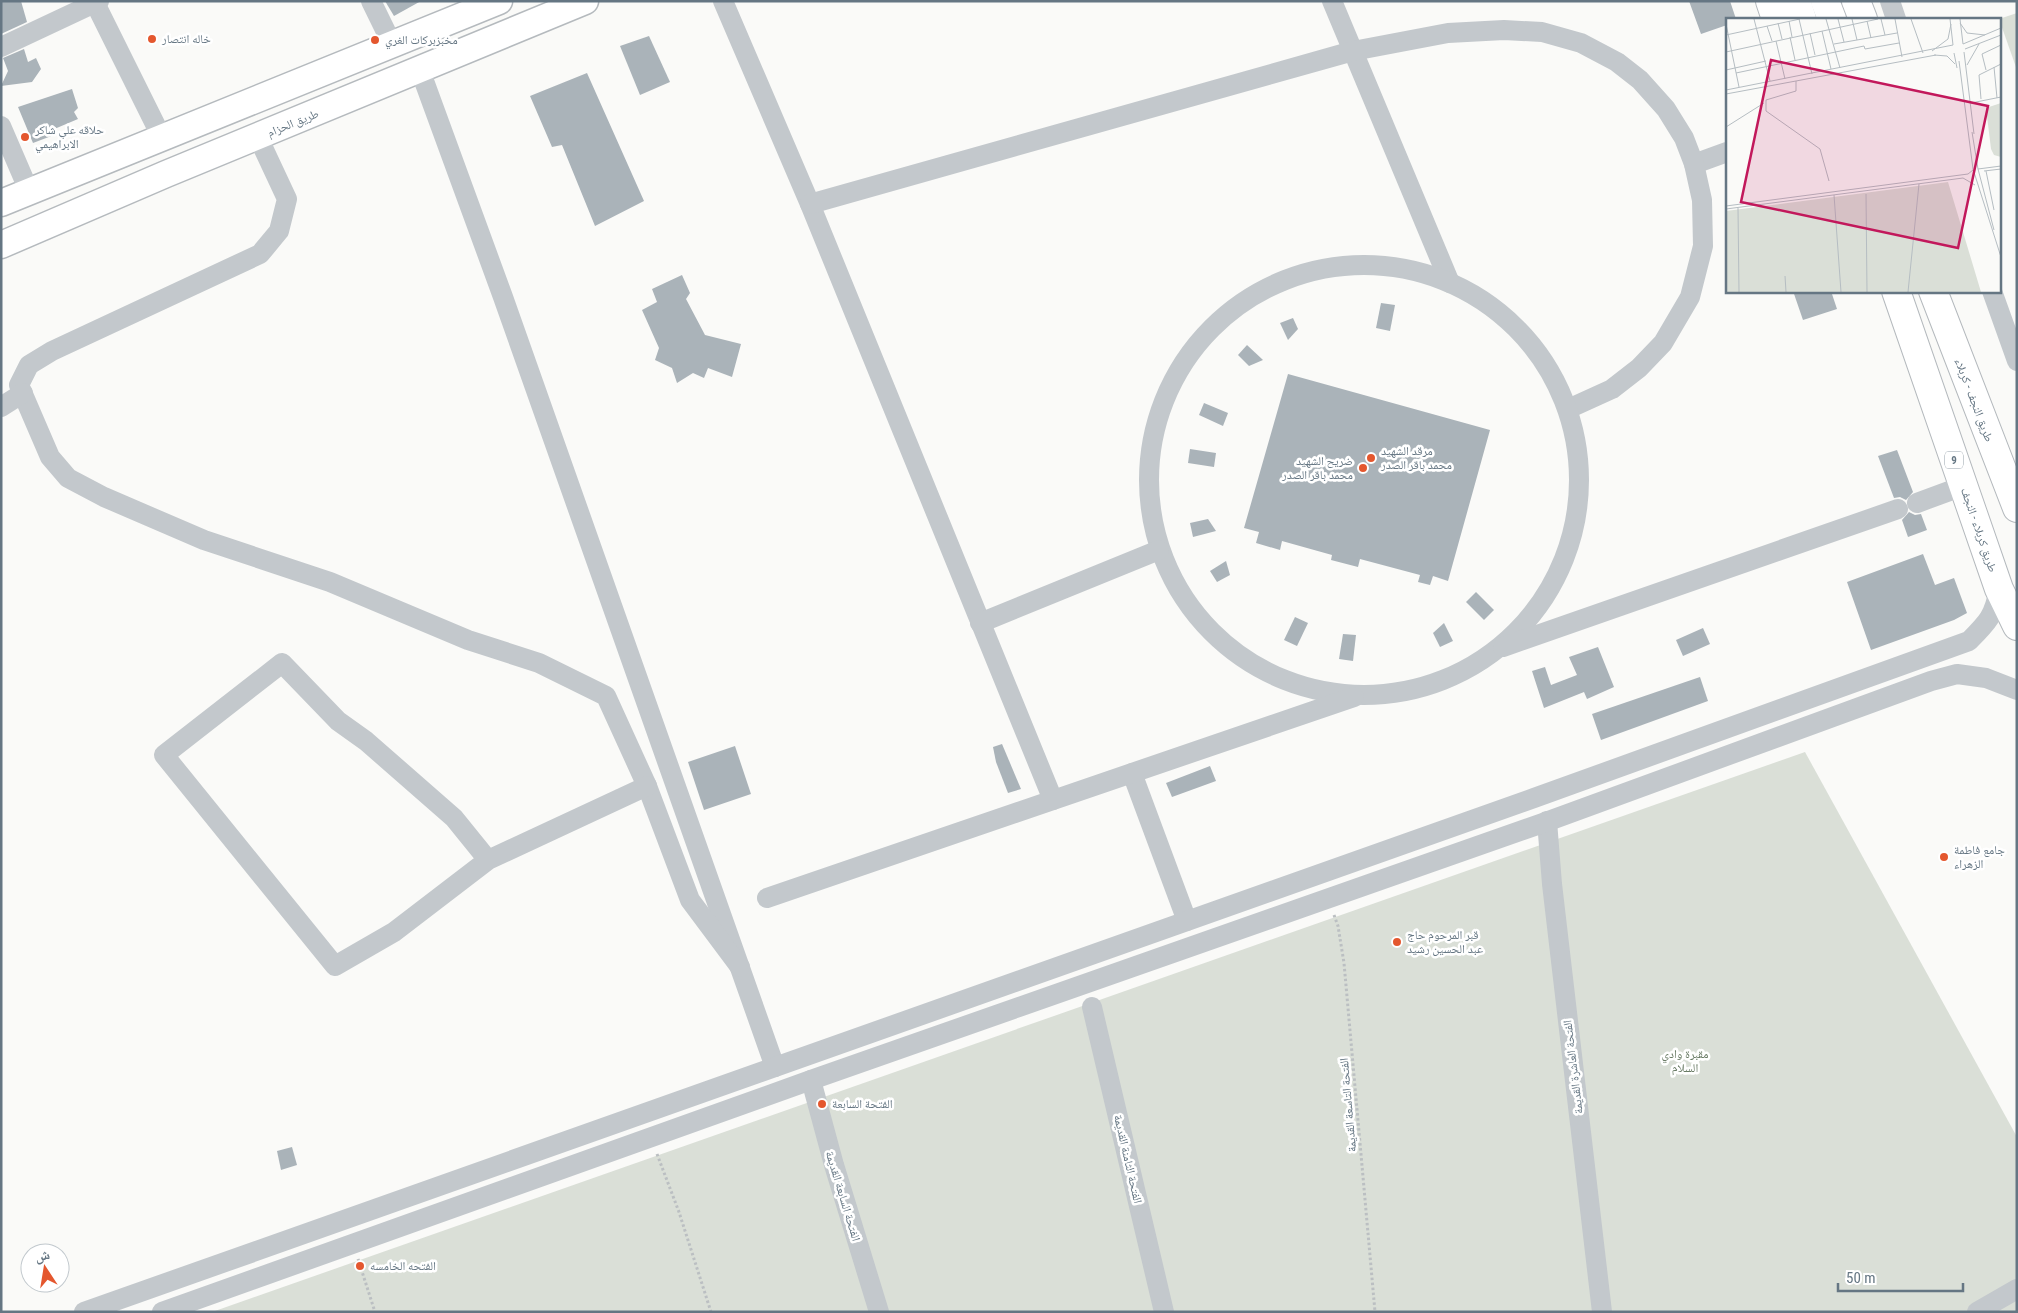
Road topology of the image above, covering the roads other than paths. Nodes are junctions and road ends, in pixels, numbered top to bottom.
1 (371, 1) edge
2 (499, 1) edge
3 (585, 1) edge
4 (723, 1) edge
5 (1332, 1) edge
6 (1770, 1) edge
7 (1796, 1) edge
8 (1825, 1) edge
9 (1890, 1) edge
10 (96, 2) edge
11 (1776, 18) edge
12 (1802, 18) edge
13 (1832, 18) edge
14 (1896, 18) edge
15 (393, 46) junction
16 (1, 47) edge
17 (1353, 51) junction
18 (420, 70) junction
19 (265, 97) junction
20 (1, 126) edge
21 (283, 127) junction
22 (258, 137) junction
23 (159, 139) junction
24 (1726, 152) edge
25 (1694, 164) junction
26 (166, 174) junction
27 (29, 191) junction
28 (1, 203) edge
29 (810, 204) junction
30 (1, 245) edge
31 (1450, 282) junction
32 (1880, 292) edge
33 (1896, 292) edge
34 (1933, 292) edge
35 (1945, 292) edge
36 (1992, 292) edge
37 (2017, 361) edge
38 (23, 393) junction
39 (1974, 399) junction
40 (1, 407) edge
41 (1936, 408) junction
42 (1568, 409) junction
43 (1963, 486) junction
44 (2017, 508) edge
45 (1159, 550) junction
46 (1999, 589) junction
47 (980, 623) junction
48 (2017, 626) edge
49 (1499, 648) junction
50 (2017, 690) edge
51 (1358, 696) junction
52 (1132, 773) junction
53 (647, 786) junction
54 (1053, 800) junction
55 (1480, 818) junction
56 (1547, 821) junction
57 (1431, 835) junction
58 (1495, 840) junction
59 (488, 860) junction
60 (1436, 860) junction
61 (767, 898) dead end
62 (1187, 921) junction
63 (740, 967) junction
64 (1092, 1007) dead end
65 (775, 1067) junction
66 (811, 1080) junction
67 (409, 1196) junction
68 (362, 1213) junction
69 (422, 1220) junction
70 (362, 1241) junction
71 (2017, 1289) edge
72 (84, 1312) edge
73 (162, 1312) edge
74 (879, 1312) edge
75 (1164, 1312) edge
76 (1602, 1312) edge
77 (1977, 1312) edge

1 - 15 street
2 - 15 main road
3 - 18 main road, طريق الحزام
4 - 29 street
5 - 17 street
6 - 11 highway
7 - 12 highway
8 - 13 highway
9 - 14 street
10 - 16 street
10 - 23 street
15 - 19 main road
17 - 25 street
17 - 29 street
17 - 31 street
18 - 21 main road, طريق الحزام
18 - 63 street
19 - 21 main road
19 - 23 main road
20 - 27 street
21 - 22 main road, طريق الحزام
22 - 26 main road, طريق الحزام
22 - 38 street
23 - 26 main road
23 - 27 main road
24 - 25 street
25 - 42 street
26 - 30 main road, طريق الحزام
27 - 28 main road
29 - 47 street
31 - 42 street
31 - 45 street
32 - 41 highway
33 - 41 highway, طريق کربلاء - النجف / 9
34 - 39 highway, طريق النجف - کربلاء
35 - 39 highway
36 - 37 street
38 - 40 street
38 - 53 street
39 - 44 highway, طريق النجف - کربلاء
41 - 43 highway, طريق کربلاء - النجف / 9
42 - 49 street
43 - 46 highway, طريق کربلاء - النجف / 9
43 - 49 street
45 - 47 street
45 - 51 street
46 - 48 highway, طريق کربلاء - النجف / 9
46 - 55 street
47 - 54 street
49 - 51 street
50 - 56 street
51 - 52 street
52 - 54 street
52 - 62 street
53 - 59 street
53 - 63 street
54 - 61 street
55 - 57 street
55 - 58 street
56 - 58 street
56 - 76 street, الفتحة العاشرة القديمة
57 - 60 street
57 - 62 street
58 - 60 street
59 - 59 street
60 - 66 street
62 - 65 street
63 - 65 street
64 - 75 street, الفتحة الثامنة القديمة
65 - 67 street
66 - 69 street
66 - 74 street, الفتحة السابعة القديمة
67 - 68 street
67 - 69 street
68 - 70 street
68 - 72 street
69 - 70 street
70 - 73 street
71 - 77 street

